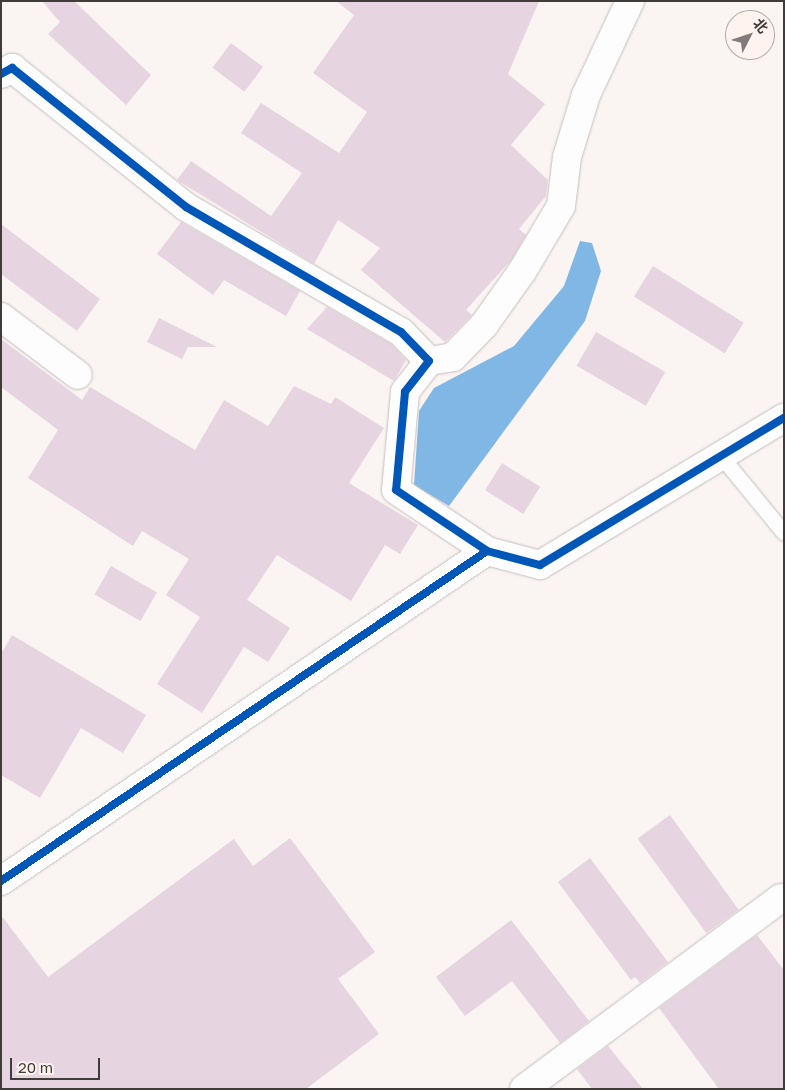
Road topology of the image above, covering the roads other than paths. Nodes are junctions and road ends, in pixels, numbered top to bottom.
1 (630, 1) edge
2 (1, 74) edge
3 (1, 317) edge
4 (429, 362) junction
5 (78, 375) dead end
6 (784, 418) edge
7 (721, 456) junction
8 (784, 533) edge
9 (487, 551) junction
10 (1, 882) edge
11 (782, 898) dead end
12 (524, 1089) edge

1 - 4 street
2 - 4 street
3 - 5 street
4 - 9 street
6 - 7 street
7 - 8 lane
7 - 9 street
9 - 10 street
11 - 12 street

